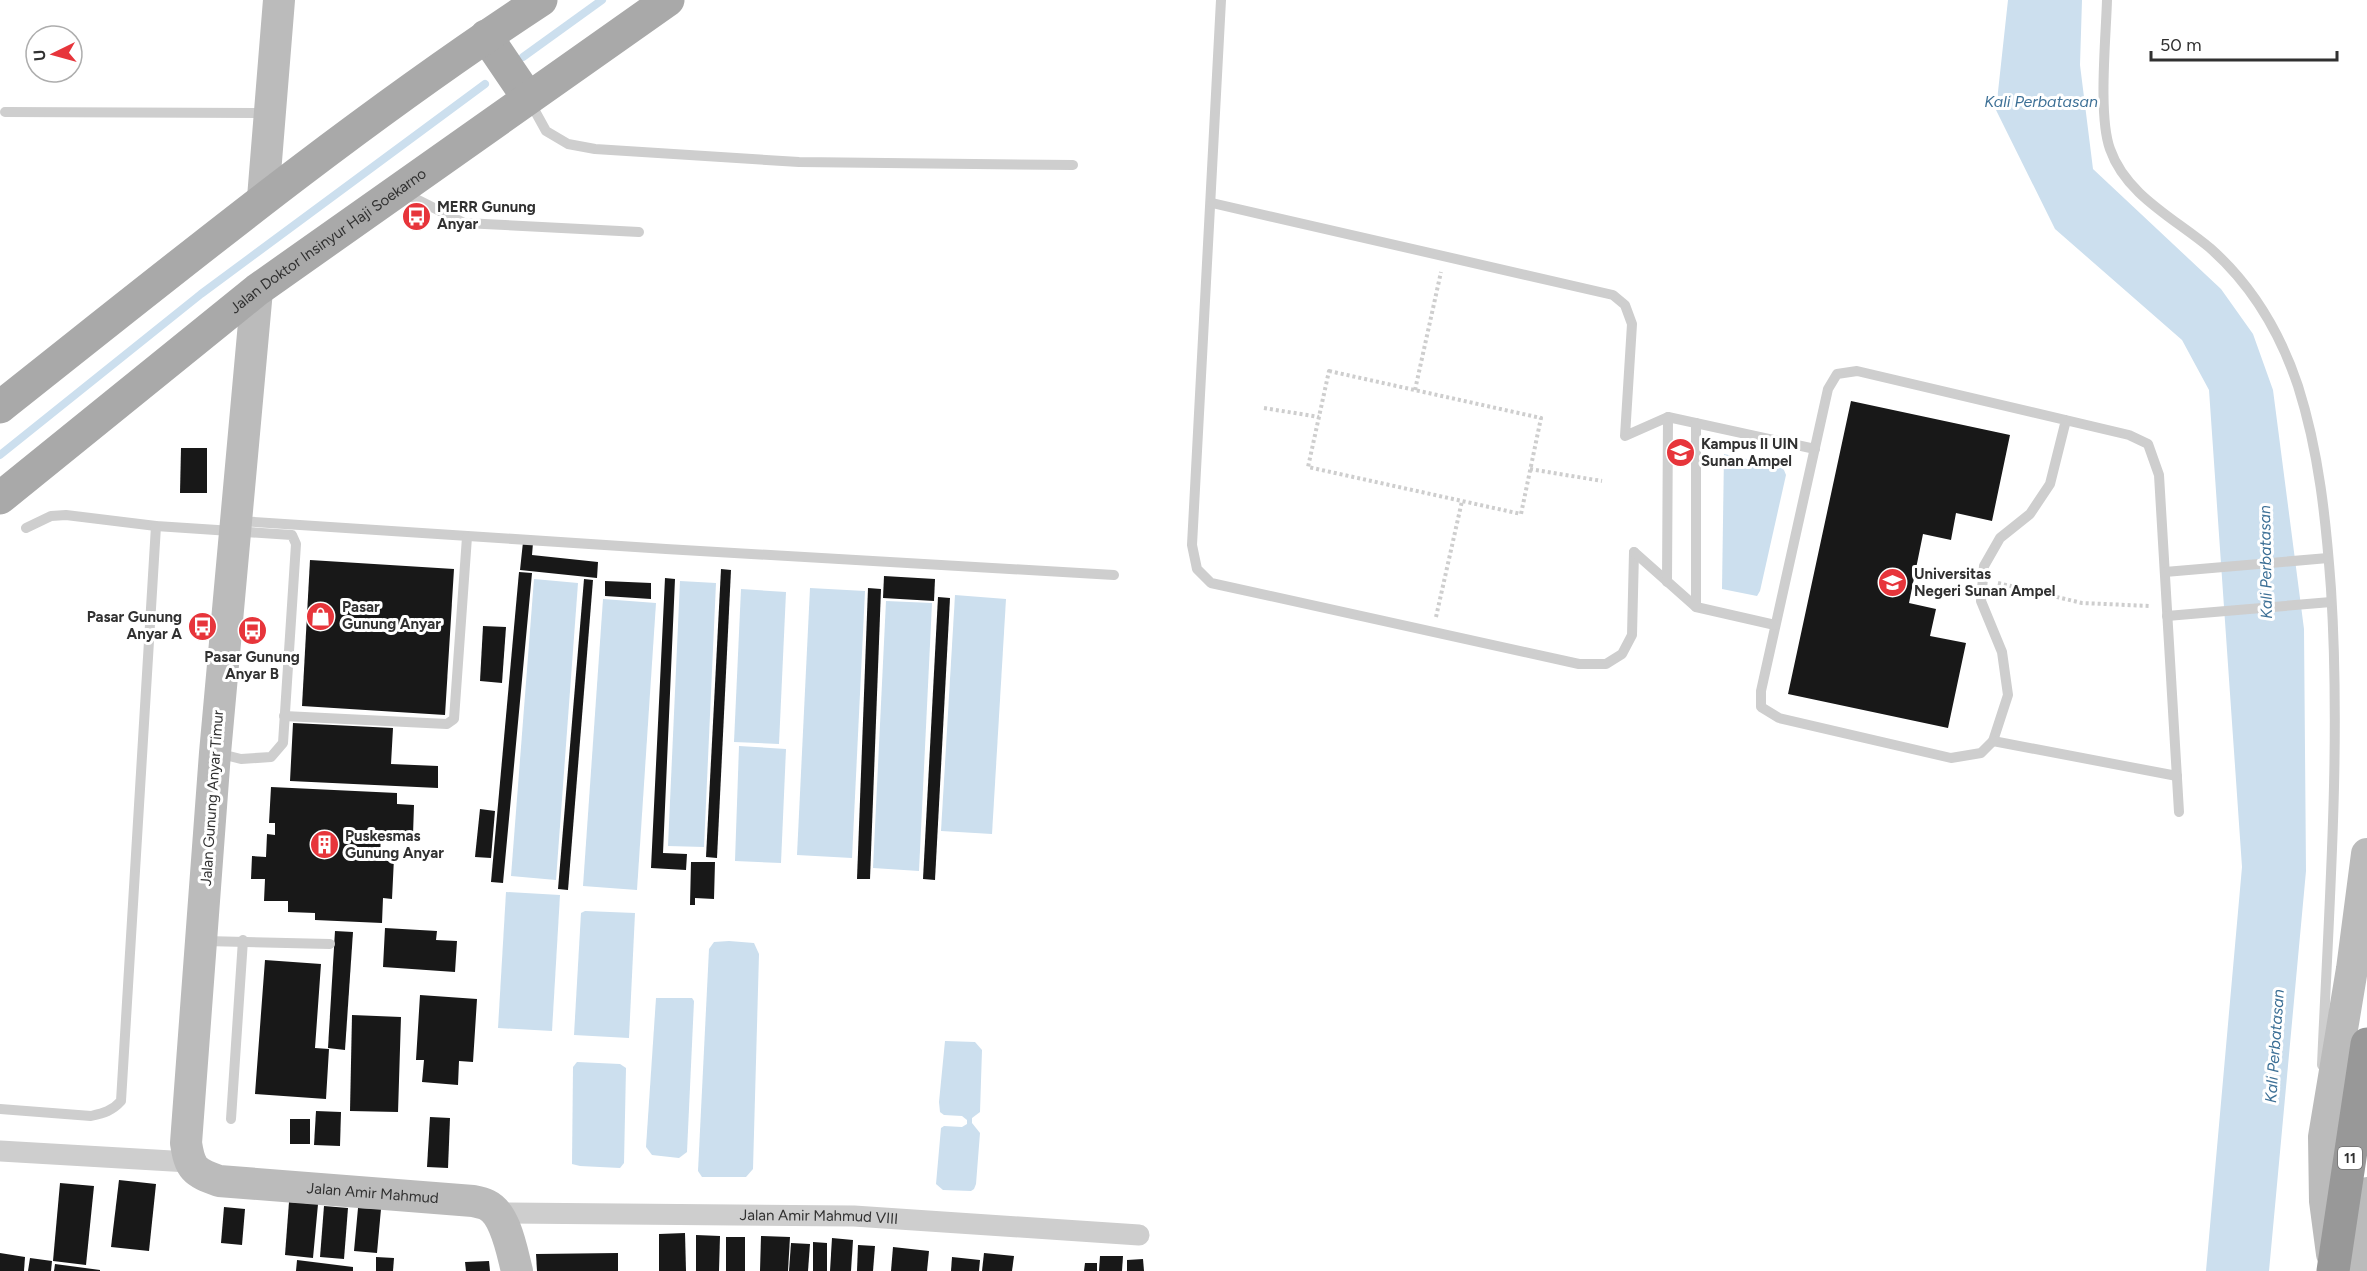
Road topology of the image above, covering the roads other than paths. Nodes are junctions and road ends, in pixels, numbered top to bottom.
1 (279, 0) edge
2 (540, 0) edge
3 (668, 0) edge
4 (1221, 0) edge
5 (2107, 0) edge
6 (486, 36) junction
7 (528, 98) junction
8 (5, 112) dead end
9 (269, 113) junction
10 (1073, 165) dead end
11 (398, 190) junction
12 (263, 198) junction
13 (1212, 203) junction
14 (639, 232) dead end
15 (257, 290) junction
16 (0, 407) edge
17 (1668, 417) junction
18 (2066, 420) junction
19 (1696, 423) junction
20 (1815, 449) junction
21 (0, 498) edge
22 (156, 526) junction
23 (236, 526) junction
24 (26, 528) dead end
25 (467, 537) junction
26 (2328, 558) junction
27 (2165, 573) junction
28 (1114, 575) dead end
29 (1667, 582) junction
30 (2331, 602) junction
31 (1695, 607) junction
32 (2167, 611) junction
33 (1775, 625) junction
34 (284, 716) junction
35 (1993, 741) junction
36 (215, 753) junction
37 (2177, 776) junction
38 (2179, 812) dead end
39 (2367, 854) edge
40 (243, 940) junction
41 (201, 941) junction
42 (330, 944) dead end
43 (2367, 1044) edge
44 (0, 1108) edge
45 (231, 1119) dead end
46 (2324, 1137) junction
47 (0, 1151) edge
48 (179, 1162) junction
49 (2367, 1193) edge
50 (498, 1213) junction
51 (1139, 1234) dead end
52 (517, 1271) edge
53 (2335, 1271) edge
54 (2355, 1271) edge

1 - 9 street
2 - 6 main road
3 - 7 main road, Jalan Doktor Insinyur Haji Soekarno
4 - 13 lane
5 - 26 lane
6 - 7 main road
6 - 12 main road
7 - 10 lane
7 - 11 main road, Jalan Doktor Insinyur Haji Soekarno
8 - 9 lane
9 - 12 street
11 - 14 lane
11 - 15 main road, Jalan Doktor Insinyur Haji Soekarno
12 - 16 main road
13 - 17 lane
13 - 29 lane
15 - 21 main road, Jalan Doktor Insinyur Haji Soekarno
15 - 23 street, Jalan Gunung Anyar Timur
17 - 19 lane
17 - 29 lane
18 - 20 lane
18 - 27 lane
18 - 35 lane
19 - 20 lane
19 - 31 lane
20 - 33 lane
22 - 23 lane
22 - 24 lane
22 - 44 lane
23 - 25 lane
23 - 34 lane
23 - 36 street, Jalan Gunung Anyar Timur
25 - 28 lane
25 - 34 lane
26 - 27 lane
26 - 30 lane
27 - 32 lane
29 - 31 lane
30 - 32 lane
30 - 46 lane
31 - 33 lane
32 - 37 lane
33 - 35 lane
34 - 36 lane
35 - 37 lane
36 - 41 street, Jalan Gunung Anyar Timur
37 - 38 lane
39 - 46 street
40 - 41 lane
40 - 42 lane
40 - 45 lane
41 - 48 street, Jalan Gunung Anyar Timur
43 - 53 highway, 11, bridge
46 - 53 street
47 - 48 street
48 - 50 street, Jalan Amir Mahmud
49 - 54 street
50 - 51 street, Jalan Amir Mahmud VIII
50 - 52 street

